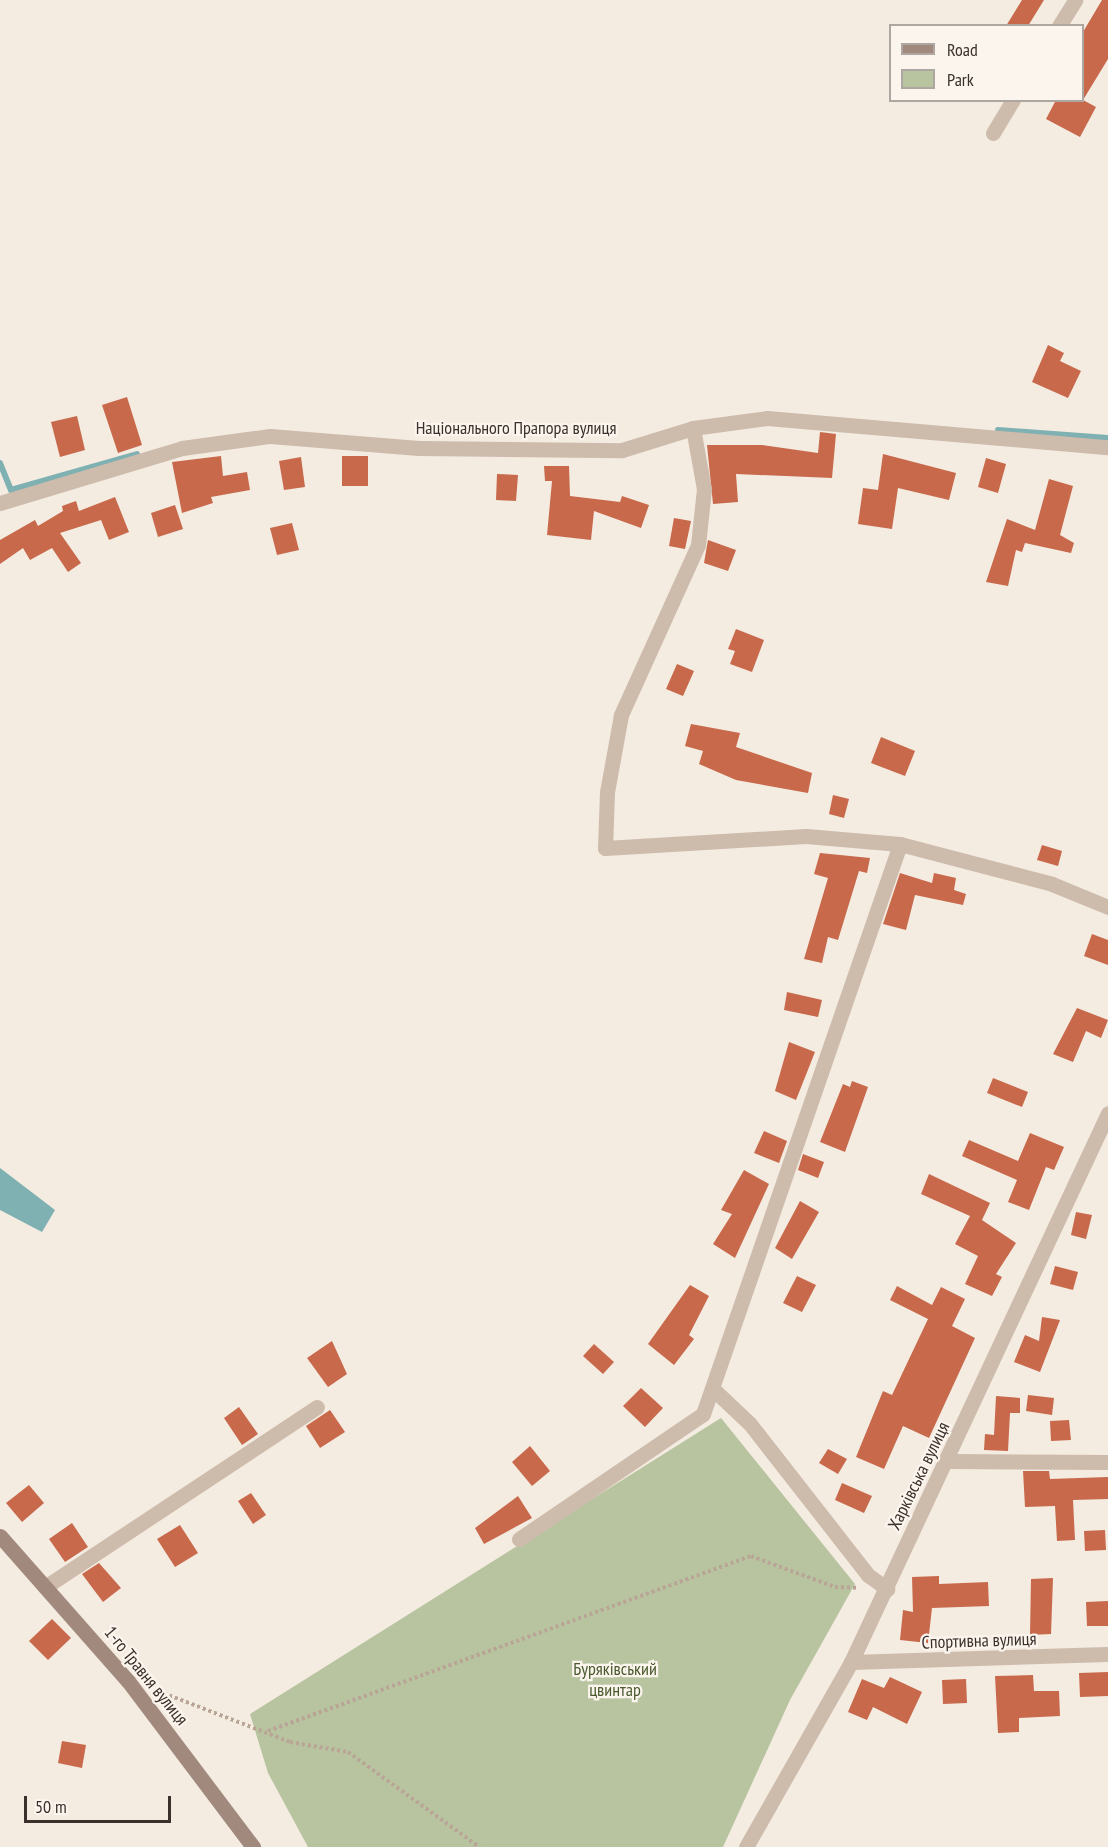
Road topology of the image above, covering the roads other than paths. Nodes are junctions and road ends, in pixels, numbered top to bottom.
1 (1075, 0) edge
2 (1060, 24) edge
3 (1012, 102) edge
4 (993, 133) dead end
5 (693, 428) junction
6 (1108, 447) edge
7 (0, 503) edge
8 (900, 844) junction
9 (1108, 907) edge
10 (1108, 1113) edge
11 (713, 1389) junction
12 (317, 1407) dead end
13 (949, 1461) junction
14 (1108, 1462) edge
15 (0, 1536) edge
16 (519, 1539) dead end
17 (45, 1587) junction
18 (887, 1589) junction
19 (1108, 1654) edge
20 (851, 1662) junction
21 (253, 1847) edge
22 (746, 1847) edge

1 - 2 street
3 - 4 street
5 - 6 street, Національного Прапора вулиця
5 - 7 street, Національного Прапора вулиця
5 - 8 street
8 - 9 street
8 - 11 street
10 - 13 street, Харківська вулиця
11 - 16 street
11 - 18 street
12 - 17 street
13 - 14 street
13 - 18 street, Харківська вулиця
15 - 17 street, 1-го Травня вулиця
17 - 21 street, 1-го Травня вулиця
18 - 20 street, Харківська вулиця
19 - 20 street, Спортивна вулиця
20 - 22 street, Харківська вулиця

